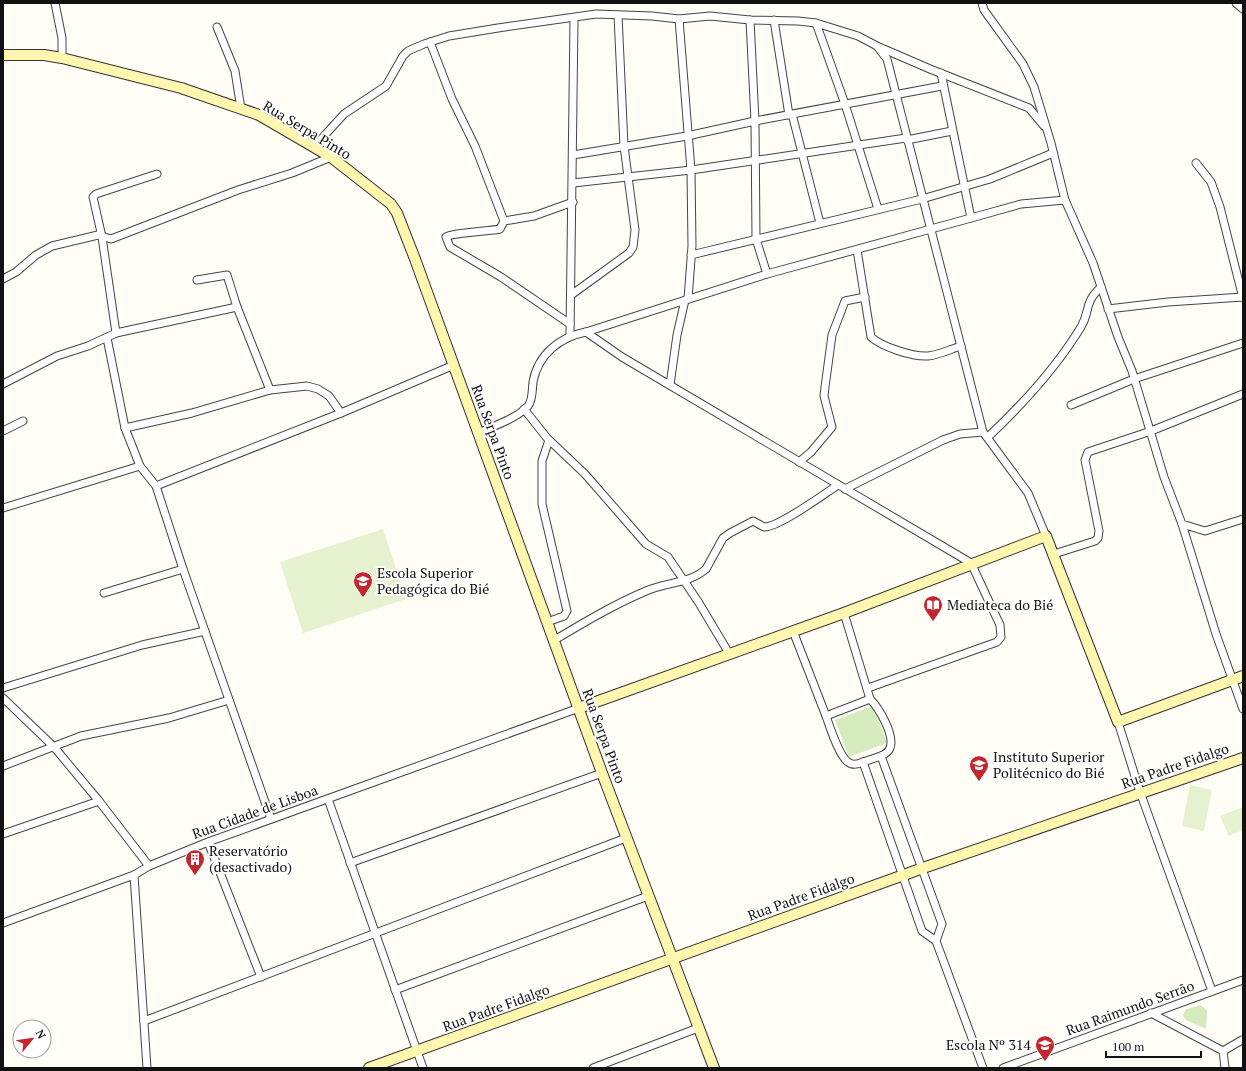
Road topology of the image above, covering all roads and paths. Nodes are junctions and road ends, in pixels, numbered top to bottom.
1 (56, 3) edge
2 (982, 3) edge
3 (1236, 3) edge
4 (1243, 9) edge
5 (618, 16) junction
6 (574, 19) junction
7 (679, 19) junction
8 (750, 20) junction
9 (774, 20) junction
10 (816, 23) junction
11 (217, 27) dead end
12 (430, 42) junction
13 (877, 46) junction
14 (3, 55) edge
15 (62, 58) junction
16 (941, 73) junction
17 (942, 86) junction
18 (895, 95) junction
19 (845, 104) junction
20 (241, 109) junction
21 (790, 114) junction
22 (755, 121) junction
23 (1046, 128) junction
24 (952, 131) junction
25 (687, 136) junction
26 (907, 139) junction
27 (624, 146) junction
28 (314, 147) junction
29 (857, 147) junction
30 (1053, 153) junction
31 (801, 154) junction
32 (574, 155) junction
33 (332, 157) junction
34 (755, 160) junction
35 (1196, 163) dead end
36 (691, 170) junction
37 (158, 174) dead end
38 (630, 178) junction
39 (573, 183) junction
40 (965, 187) junction
41 (922, 199) junction
42 (1065, 200) junction
43 (573, 202) junction
44 (878, 209) junction
45 (971, 218) junction
46 (504, 221) junction
47 (820, 223) junction
48 (932, 230) junction
49 (102, 237) junction
50 (756, 239) junction
51 (858, 250) junction
52 (692, 255) junction
53 (767, 274) junction
54 (3, 279) edge
55 (197, 280) dead end
56 (1101, 287) junction
57 (571, 295) junction
58 (865, 296) junction
59 (1243, 298) edge
60 (687, 300) junction
61 (237, 307) junction
62 (1108, 309) junction
63 (570, 324) junction
64 (586, 332) junction
65 (116, 333) junction
66 (570, 335) junction
67 (107, 338) junction
68 (1243, 343) edge
69 (961, 346) junction
70 (454, 365) junction
71 (1134, 379) junction
72 (3, 384) edge
73 (670, 385) junction
74 (270, 390) junction
75 (1243, 394) edge
76 (1071, 405) dead end
77 (524, 409) junction
78 (341, 413) junction
79 (23, 422) dead end
80 (125, 428) junction
81 (3, 431) edge
82 (1151, 431) junction
83 (479, 433) junction
84 (985, 434) junction
85 (549, 440) junction
86 (799, 462) junction
87 (140, 466) junction
88 (838, 485) junction
89 (156, 486) junction
90 (845, 489) junction
91 (3, 508) edge
92 (1243, 519) edge
93 (1182, 524) junction
94 (1046, 536) junction
95 (1054, 554) junction
96 (971, 563) junction
97 (183, 569) junction
98 (684, 581) junction
99 (104, 593) dead end
100 (844, 613) junction
101 (547, 622) junction
102 (204, 631) junction
103 (793, 631) junction
104 (553, 641) junction
105 (730, 655) junction
106 (1243, 676) edge
107 (1231, 680) junction
108 (3, 688) edge
109 (868, 688) junction
110 (3, 698) edge
111 (870, 699) junction
112 (229, 700) junction
113 (579, 708) junction
114 (1243, 709) edge
115 (826, 716) junction
116 (1118, 722) junction
117 (54, 747) junction
118 (881, 756) junction
119 (1243, 758) edge
120 (863, 762) junction
121 (3, 766) edge
122 (602, 773) junction
123 (1140, 792) junction
124 (328, 799) junction
125 (99, 801) junction
126 (271, 819) junction
127 (3, 834) edge
128 (626, 838) junction
129 (208, 842) junction
130 (350, 863) junction
131 (149, 866) junction
132 (923, 868) junction
133 (134, 875) junction
134 (902, 876) junction
135 (648, 896) junction
136 (3, 923) edge
137 (375, 932) junction
138 (936, 941) junction
139 (672, 958) junction
140 (261, 977) junction
141 (1243, 980) edge
142 (395, 990) junction
143 (1212, 991) junction
144 (1152, 1013) junction
145 (144, 1021) junction
146 (698, 1028) junction
147 (1243, 1040) edge
148 (1223, 1051) junction
149 (416, 1052) junction
150 (147, 1068) edge
151 (369, 1068) edge
152 (422, 1068) edge
153 (593, 1068) edge
154 (714, 1068) edge
155 (983, 1068) edge
156 (1003, 1068) edge
157 (1225, 1068) edge

1 - 15 street
2 - 23 street
3 - 4 street
5 - 6 street
5 - 7 street
5 - 27 street
6 - 12 street
6 - 32 street
7 - 8 street
7 - 25 street
8 - 9 street
8 - 22 street
9 - 10 street
9 - 21 street
10 - 13 street
10 - 19 street
11 - 20 street
12 - 28 street
12 - 46 street
13 - 16 street
13 - 18 street
14 - 15 street, Rua Serpa Pinto
15 - 20 street, Rua Serpa Pinto
16 - 17 street
16 - 23 street
17 - 18 street
17 - 24 street
18 - 19 street
18 - 26 street
19 - 21 street
19 - 29 street
20 - 28 street, Rua Serpa Pinto
21 - 22 street
21 - 31 street
22 - 25 street
22 - 34 street
23 - 30 street
24 - 26 street
24 - 40 street
25 - 27 street
25 - 36 street
26 - 29 street
26 - 41 street
27 - 32 street
27 - 38 street
28 - 33 street, Rua Serpa Pinto
29 - 31 street
29 - 44 street
30 - 40 street
30 - 42 street
31 - 34 street
31 - 47 street
32 - 39 street
33 - 49 street
33 - 70 street, Rua Serpa Pinto
34 - 36 street
34 - 50 street
35 - 59 street
36 - 38 street
36 - 52 street
37 - 49 street
38 - 39 street
38 - 57 street
39 - 43 street
40 - 41 street
40 - 45 street
41 - 44 street
41 - 48 street
42 - 45 street
42 - 56 street
43 - 46 street
43 - 57 street
44 - 47 street
45 - 48 street
46 - 63 street
47 - 50 street
48 - 51 street
48 - 69 street
49 - 54 street
49 - 65 street
50 - 52 street
50 - 53 street
51 - 53 street
51 - 58 street
52 - 60 street
53 - 60 street
55 - 61 street
56 - 62 street
56 - 84 street
57 - 63 street
58 - 69 street
58 - 86 street
59 - 62 street
60 - 64 street
60 - 73 street
61 - 65 street
61 - 74 street
62 - 71 street
63 - 66 street
64 - 66 street
64 - 73 street
65 - 67 street
66 - 77 street
67 - 72 street
67 - 80 street
68 - 71 street
69 - 84 street
70 - 78 street
70 - 83 street, Rua Serpa Pinto
71 - 76 street
71 - 82 street
73 - 86 street
74 - 78 street
74 - 80 street
75 - 82 street
77 - 83 street
77 - 85 street
78 - 89 street
79 - 81 street
80 - 87 street
82 - 93 street
82 - 95 street
83 - 101 street, Rua Serpa Pinto
84 - 90 street
84 - 94 street
85 - 98 street
85 - 101 street
86 - 88 street
87 - 89 street
87 - 91 street
88 - 90 street
88 - 98 street
89 - 97 street
90 - 96 street
92 - 93 street
93 - 107 street
94 - 95 street
94 - 96 street
95 - 116 street
96 - 100 street
96 - 109 street
97 - 99 street
97 - 102 street
98 - 104 street
98 - 105 street
100 - 103 street
100 - 109 street
101 - 104 street, Rua Serpa Pinto
102 - 108 street
102 - 112 street
103 - 105 street
103 - 115 street
104 - 113 street, Rua Serpa Pinto
105 - 113 street
106 - 107 street
107 - 114 street
107 - 116 street
109 - 111 street
110 - 117 street
111 - 115 street
111 - 118 street
112 - 117 street
112 - 126 street
113 - 122 street, Rua Serpa Pinto
113 - 124 street, Rua Cidade de Lisboa
115 - 120 street
116 - 123 street
117 - 121 street
117 - 125 street
118 - 120 street
118 - 132 street
119 - 123 street, Rua Padre Fidalgo
120 - 134 street
122 - 128 street, Rua Serpa Pinto
122 - 130 street
123 - 132 street, Rua Padre Fidalgo
123 - 143 street
124 - 126 street, Rua Cidade de Lisboa
124 - 130 street
125 - 127 street
125 - 131 street
126 - 129 street, Rua Cidade de Lisboa
128 - 135 street, Rua Serpa Pinto
128 - 137 street
129 - 131 street, Rua Cidade de Lisboa
129 - 140 street
130 - 137 street
131 - 133 street, Rua Cidade de Lisboa
132 - 134 street, Rua Padre Fidalgo
132 - 138 street
133 - 136 street, Rua Cidade de Lisboa
133 - 145 street
134 - 138 street
134 - 139 street, Rua Padre Fidalgo
135 - 139 street, Rua Serpa Pinto
135 - 142 street
137 - 140 street
137 - 142 street
138 - 155 street
139 - 146 street, Rua Serpa Pinto
139 - 149 street, Rua Padre Fidalgo
140 - 145 street
141 - 143 street, Rua Raimundo Serrão
142 - 149 street
143 - 144 street, Rua Raimundo Serrão
144 - 148 street
144 - 156 street, Rua Raimundo Serrão
145 - 150 street
146 - 153 street
146 - 154 street, Rua Serpa Pinto
147 - 148 street
148 - 157 street
149 - 151 street, Rua Padre Fidalgo
149 - 152 street

